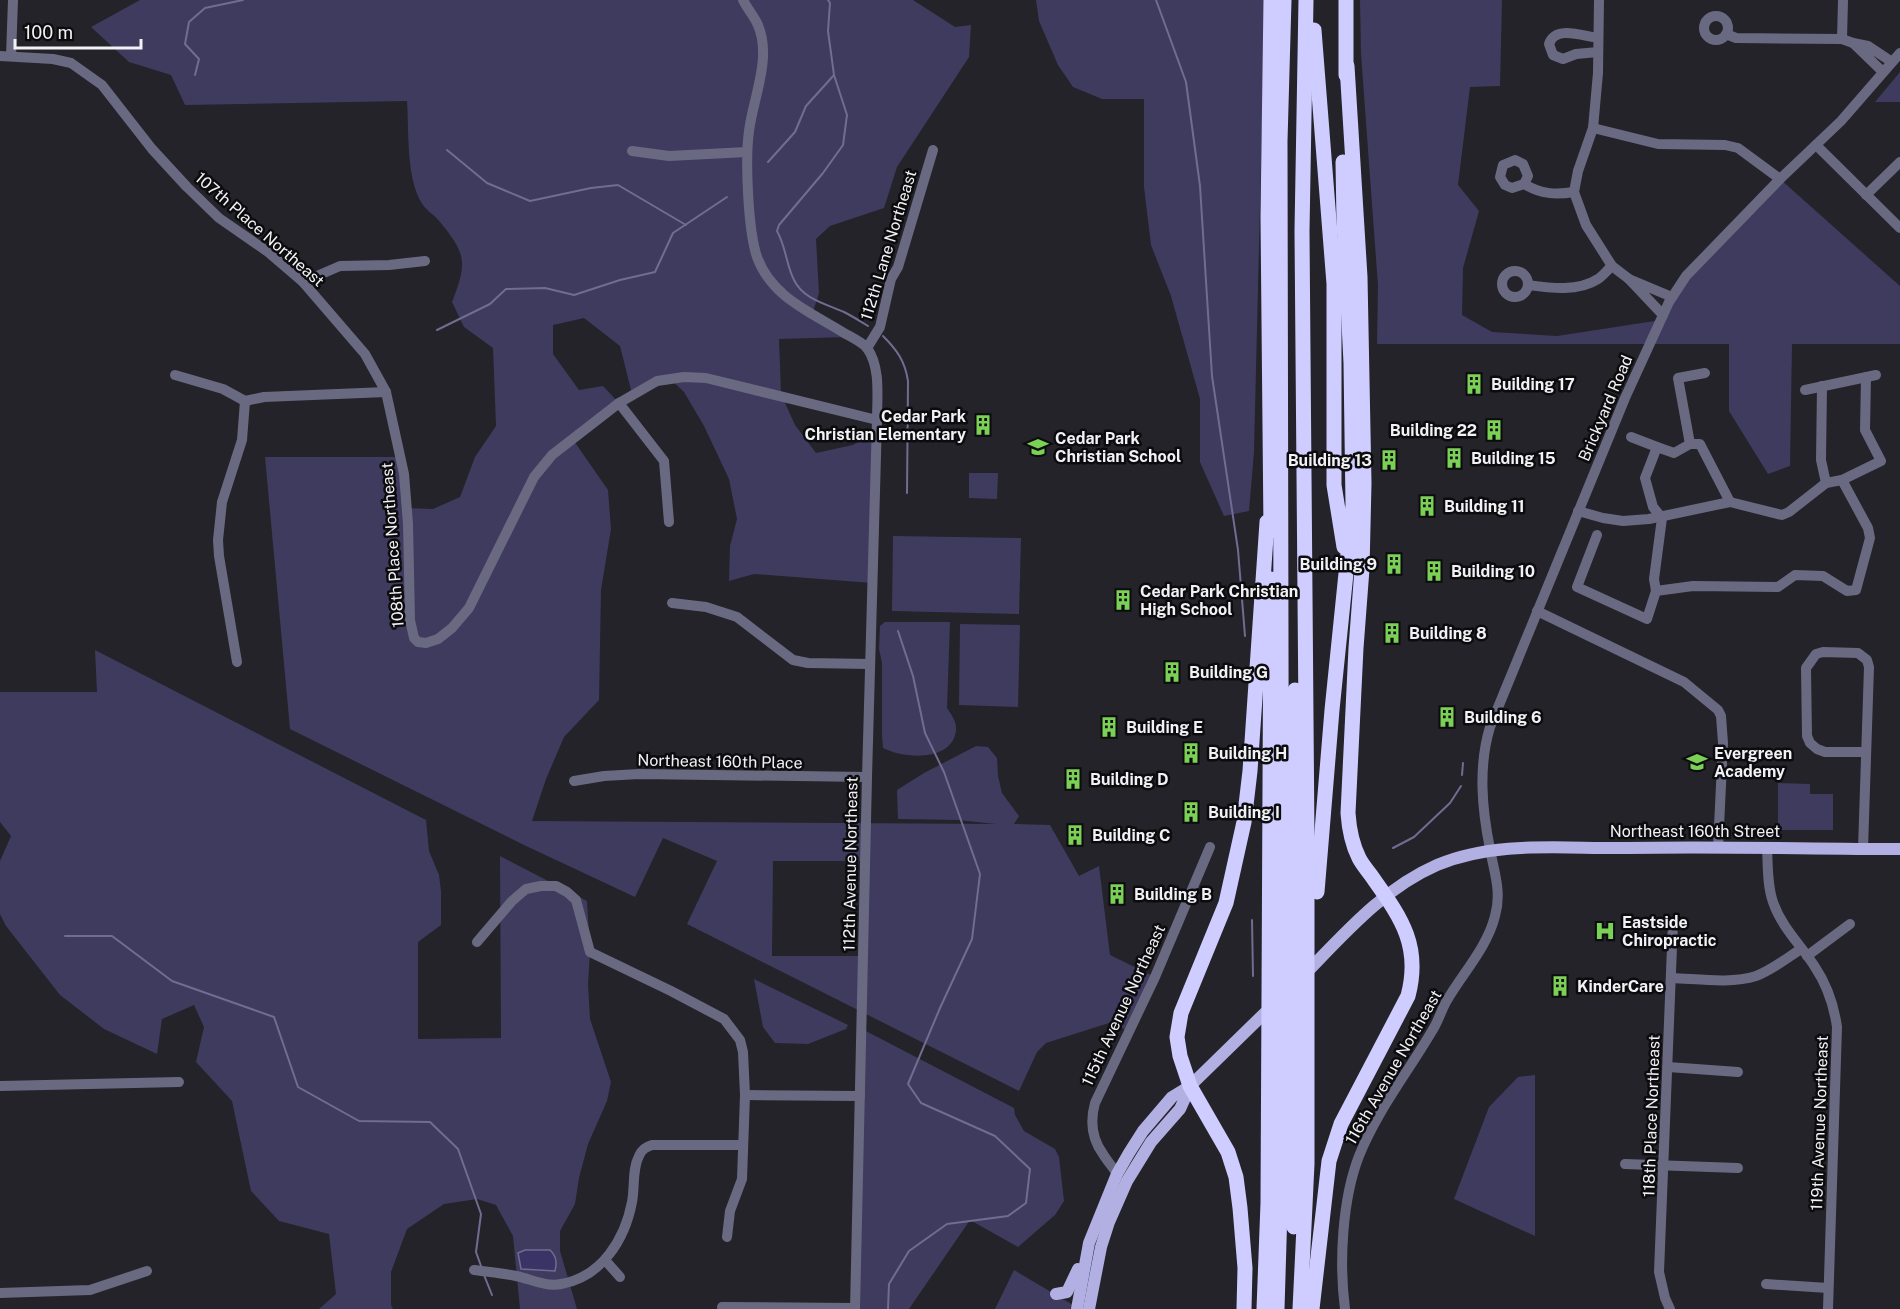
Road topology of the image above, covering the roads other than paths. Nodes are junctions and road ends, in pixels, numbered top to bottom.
1 (13, 0) edge
2 (743, 0) edge
3 (1271, 0) edge
4 (1284, 0) edge
5 (1297, 0) edge
6 (1306, 0) edge
7 (1314, 0) edge
8 (1346, 0) edge
9 (1599, 0) edge
10 (1843, 0) edge
11 (1726, 34) dead end
12 (1598, 38) junction
13 (1842, 39) junction
14 (1853, 43) junction
15 (1598, 52) junction
16 (1900, 53) edge
17 (6, 56) edge
18 (1892, 62) junction
19 (1347, 66) junction
20 (1883, 72) junction
21 (1593, 128) junction
22 (1816, 145) junction
23 (933, 150) dead end
24 (632, 151) dead end
25 (747, 152) junction
26 (1900, 162) edge
27 (1780, 179) junction
28 (1524, 184) dead end
29 (1574, 192) junction
30 (1866, 195) junction
31 (1900, 228) edge
32 (425, 261) dead end
33 (1612, 266) junction
34 (1629, 279) junction
35 (303, 282) junction
36 (1528, 285) dead end
37 (1672, 297) junction
38 (1663, 315) junction
39 (867, 348) junction
40 (1705, 373) dead end
41 (175, 375) dead end
42 (1822, 386) junction
43 (1805, 390) dead end
44 (386, 392) junction
45 (245, 401) junction
46 (619, 403) junction
47 (877, 420) junction
48 (1631, 437) dead end
49 (1690, 444) junction
50 (1657, 447) junction
51 (1271, 471) junction
52 (1842, 480) junction
53 (1826, 483) junction
54 (1730, 502) junction
55 (1578, 511) junction
56 (1662, 518) junction
57 (669, 522) dead end
58 (1597, 535) dead end
59 (1656, 591) junction
60 (672, 603) dead end
61 (1537, 611) junction
62 (1356, 648) junction
63 (237, 662) dead end
64 (870, 664) junction
65 (1866, 752) junction
66 (867, 777) junction
67 (574, 781) dead end
68 (1210, 847) dead end
69 (1767, 847) junction
70 (1718, 848) junction
71 (1863, 849) junction
72 (1900, 849) edge
73 (1490, 850) junction
74 (1385, 895) junction
75 (1673, 922) dead end
76 (1850, 924) dead end
77 (477, 942) dead end
78 (1804, 952) junction
79 (1672, 978) junction
80 (1308, 1030) junction
81 (1668, 1066) junction
82 (1738, 1072) dead end
83 (179, 1082) dead end
84 (0, 1086) edge
85 (1190, 1086) junction
86 (745, 1095) junction
87 (860, 1096) junction
88 (742, 1145) junction
89 (1625, 1164) dead end
90 (1664, 1165) junction
91 (1738, 1168) dead end
92 (1117, 1174) junction
93 (727, 1237) dead end
94 (1089, 1243) junction
95 (605, 1260) junction
96 (474, 1270) dead end
97 (147, 1271) dead end
98 (620, 1277) dead end
99 (1766, 1284) dead end
100 (1828, 1288) junction
101 (0, 1293) edge
102 (1056, 1294) dead end
103 (722, 1307) dead end
104 (855, 1308) edge
105 (1077, 1309) edge
106 (1084, 1309) edge
107 (1089, 1309) edge
108 (1244, 1309) edge
109 (1264, 1309) edge
110 (1277, 1309) edge
111 (1291, 1309) edge
112 (1300, 1309) edge
113 (1312, 1309) edge
114 (1344, 1309) edge
115 (1670, 1309) edge
116 (1828, 1309) edge

1 - 17 street
2 - 25 street
3 - 51 highway
4 - 110 highway
5 - 111 highway
6 - 80 highway
7 - 62 highway
8 - 19 highway
9 - 12 street
10 - 13 street
11 - 13 street
12 - 15 street
12 - 15 street
13 - 14 street
14 - 18 street
14 - 20 street
15 - 21 street
16 - 18 street, Brickyard Road
17 - 35 street, 107th Place Northeast
18 - 20 street, Brickyard Road
19 - 62 highway
19 - 80 highway
20 - 22 street, Brickyard Road
21 - 27 street
21 - 29 street
22 - 27 street, Brickyard Road
22 - 30 street
23 - 39 street, 112th Lane Northeast
24 - 25 street
25 - 39 street
26 - 30 street
27 - 37 street, Brickyard Road
28 - 29 street
29 - 33 street
30 - 31 street
32 - 35 street
33 - 34 street
33 - 36 street
34 - 37 street
34 - 38 street
35 - 44 street, 107th Place Northeast
37 - 38 street, Brickyard Road
38 - 55 street, Brickyard Road
39 - 47 street, 112th Avenue Northeast
40 - 49 street
41 - 45 street
42 - 43 street
42 - 52 street
42 - 53 street
44 - 45 street
44 - 46 street, 108th Place Northeast
45 - 63 street
46 - 47 street, 108th Place Northeast
46 - 57 street
47 - 64 street, 112th Avenue Northeast
48 - 50 street
49 - 50 street
49 - 54 street
50 - 56 street
51 - 85 highway
51 - 109 highway
52 - 53 street
52 - 59 street
53 - 54 street
54 - 56 street
55 - 56 street
55 - 61 street, Brickyard Road
56 - 59 street
58 - 59 street
60 - 64 street
61 - 70 street
61 - 73 street, Brickyard Road
62 - 74 highway
64 - 66 street, 112th Avenue Northeast
65 - 65 street
65 - 71 street
66 - 67 street, Northeast 160th Place
66 - 87 street, 112th Avenue Northeast
68 - 92 street, 115th Avenue Northeast
69 - 70 main road, Northeast 160th Street
69 - 71 main road, Northeast 160th Street
69 - 78 street, 119th Avenue Northeast
70 - 73 main road, Northeast 160th Street
71 - 72 main road, Northeast 160th Street
73 - 74 main road, Northeast 160th Street
73 - 114 street, 116th Avenue Northeast
74 - 85 main road, Northeast 160th Street
74 - 113 highway
75 - 79 street, 118th Place Northeast
76 - 78 street
77 - 86 street
78 - 79 street
78 - 100 street, 119th Avenue Northeast
79 - 81 street, 118th Place Northeast
80 - 112 highway
81 - 82 street
81 - 90 street, 118th Place Northeast
83 - 84 street
85 - 92 main road
85 - 107 main road
85 - 108 highway
86 - 87 street
86 - 88 street
87 - 104 street, 112th Avenue Northeast
88 - 93 street
88 - 95 street
89 - 90 street
90 - 91 street
90 - 115 street, 118th Place Northeast
92 - 94 main road
94 - 102 main road
94 - 105 main road
94 - 106 main road
95 - 96 street
95 - 98 street
97 - 101 street
99 - 100 street
100 - 116 street, 119th Avenue Northeast
103 - 104 street

